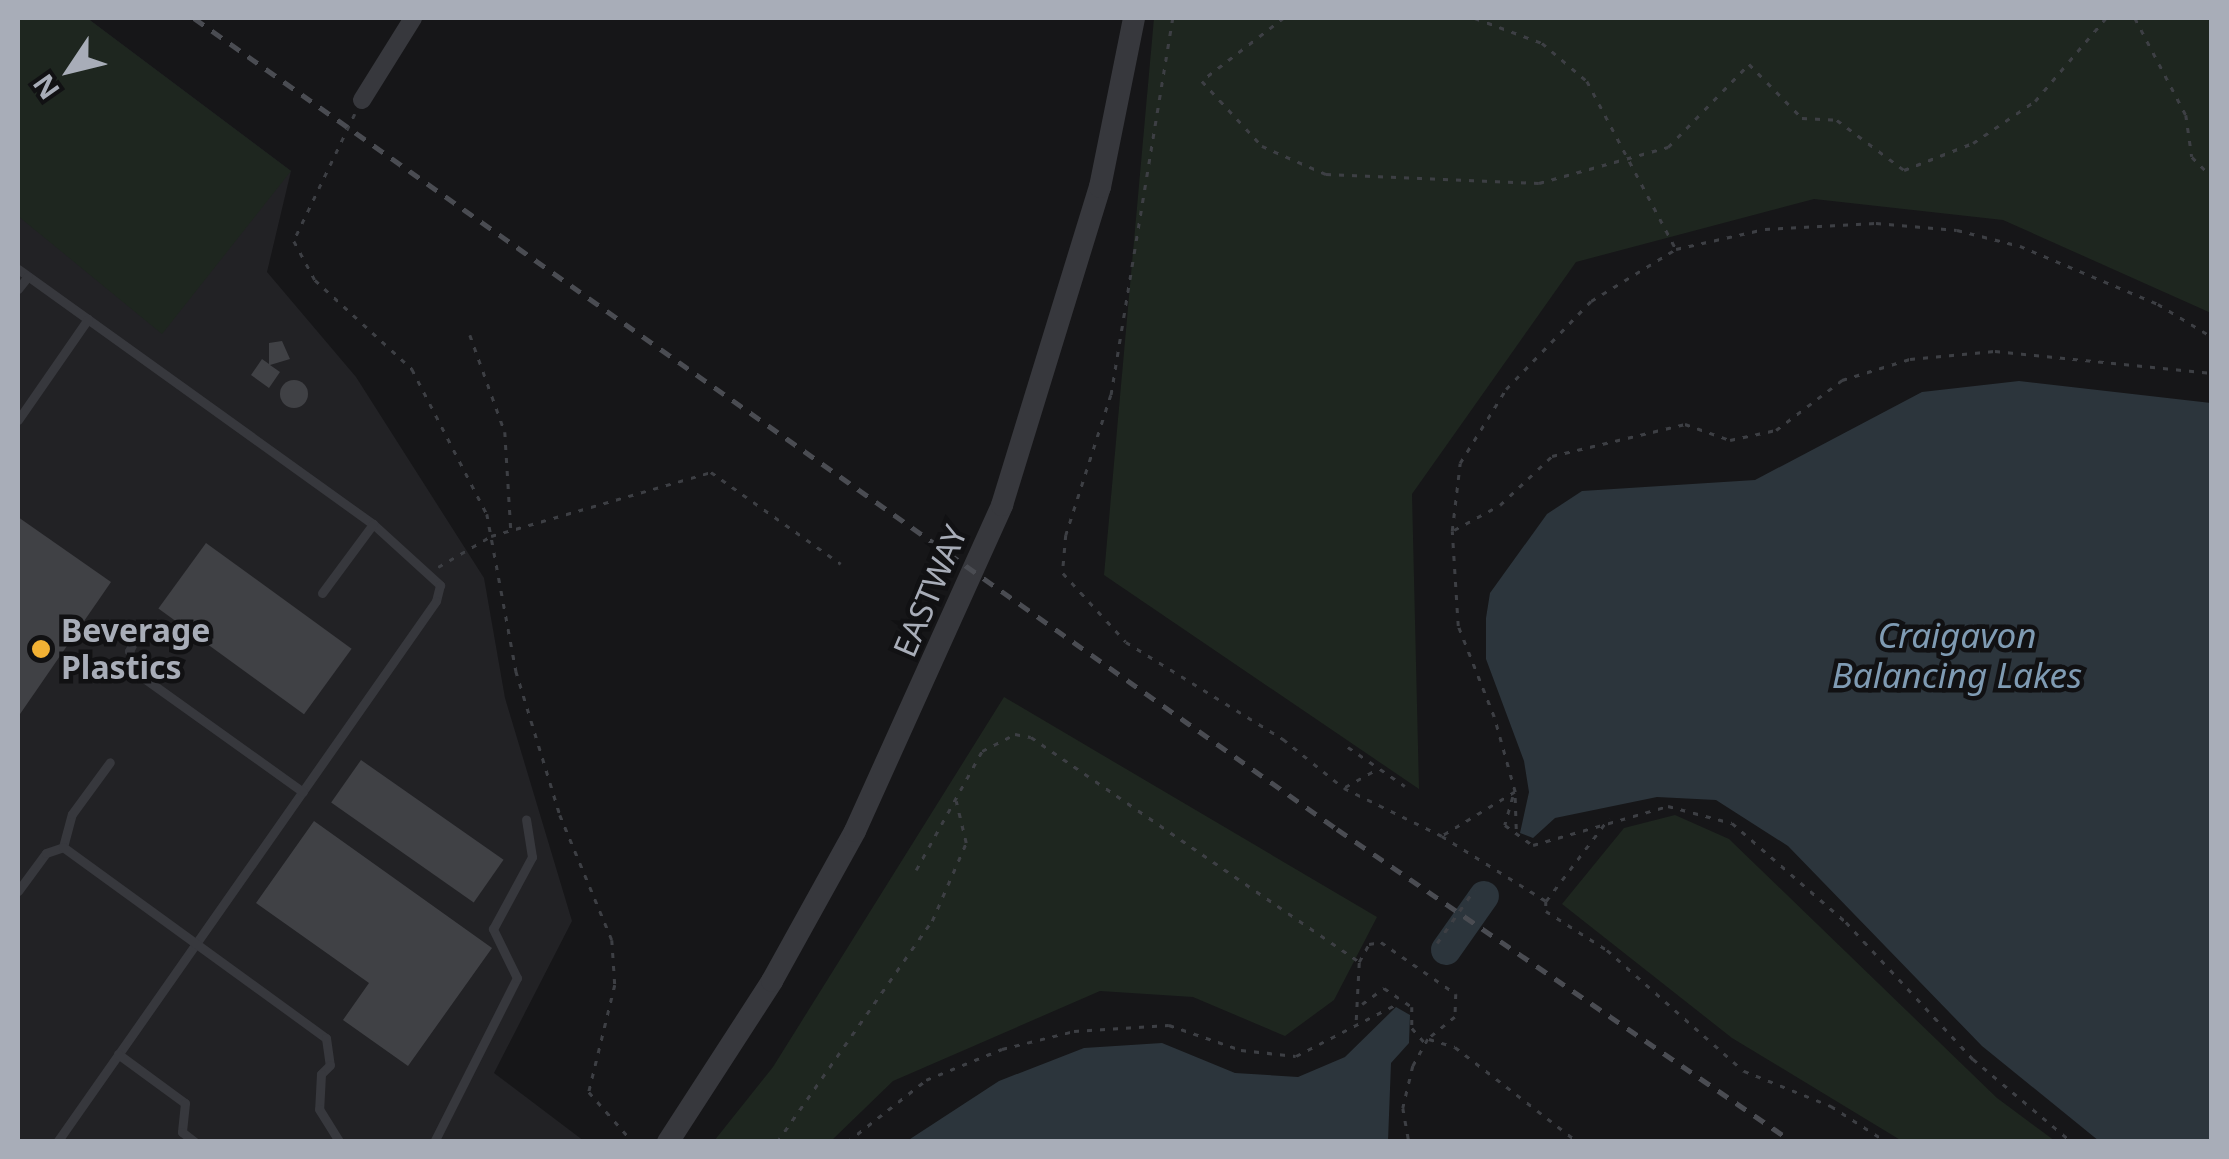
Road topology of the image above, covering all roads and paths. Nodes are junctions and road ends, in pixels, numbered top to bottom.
1 (413, 18) edge
2 (1134, 18) edge
3 (1172, 18) edge
4 (1284, 18) edge
5 (1475, 18) edge
6 (2106, 18) edge
7 (2134, 18) edge
8 (362, 100) joint
9 (1628, 158) junction
10 (2212, 177) edge
11 (1676, 248) junction
12 (18, 269) edge
13 (28, 276) junction
14 (18, 289) edge
15 (88, 319) junction
16 (470, 336) dead end
17 (2212, 337) edge
18 (2212, 374) edge
19 (18, 420) edge
20 (373, 524) junction
21 (1452, 530) junction
22 (511, 531) junction
23 (491, 536) junction
24 (840, 564) dead end
25 (432, 570) junction
26 (322, 594) dead end
27 (137, 636) dead end
28 (1348, 747) dead end
29 (110, 762) dead end
30 (1380, 768) junction
31 (1405, 786) dead end
32 (1344, 788) junction
33 (303, 792) junction
34 (1515, 792) junction
35 (956, 800) junction
36 (1610, 817) junction
37 (526, 819) dead end
38 (1516, 829) dead end
39 (1442, 836) junction
40 (63, 847) junction
41 (916, 870) dead end
42 (1474, 890) dead end
43 (18, 892) edge
44 (1546, 901) junction
45 (199, 940) junction
46 (1437, 943) dead end
47 (1358, 962) junction
48 (1361, 1005) junction
49 (1395, 1005) dead end
50 (1356, 1021) junction
51 (1426, 1041) junction
52 (118, 1054) junction
53 (672, 1136) edge
54 (57, 1142) edge
55 (195, 1142) edge
56 (340, 1142) edge
57 (434, 1142) edge
58 (633, 1142) edge
59 (777, 1142) edge
60 (846, 1142) edge
61 (1410, 1142) edge
62 (1578, 1142) edge
63 (1888, 1142) edge
64 (2072, 1142) edge

1 - 8 street
2 - 53 street, EASTWAY
3 - 32 path
4 - 9 path
5 - 9 path
6 - 9 path
7 - 10 path
8 - 23 path
9 - 11 path
11 - 17 path
11 - 21 path
12 - 13 lane
13 - 14 lane
13 - 15 lane
15 - 19 lane
15 - 20 lane
16 - 22 path
18 - 21 path
20 - 25 lane
20 - 26 lane
21 - 34 path
22 - 23 path
22 - 24 path
23 - 25 path
23 - 58 path
25 - 33 lane
27 - 33 lane
28 - 30 path
29 - 40 lane
30 - 31 path
30 - 32 path
32 - 39 path
33 - 45 lane
34 - 36 path
34 - 38 path
34 - 39 path
35 - 41 path
35 - 47 path
35 - 59 path
36 - 44 path
36 - 64 path
37 - 57 lane
39 - 44 path
40 - 43 lane
40 - 45 lane
42 - 46 path
44 - 63 path
45 - 52 lane
45 - 56 lane
47 - 48 path
47 - 51 path
48 - 50 path
48 - 51 path
49 - 50 path
50 - 60 path
51 - 61 path
51 - 62 path
52 - 54 lane
52 - 55 lane

